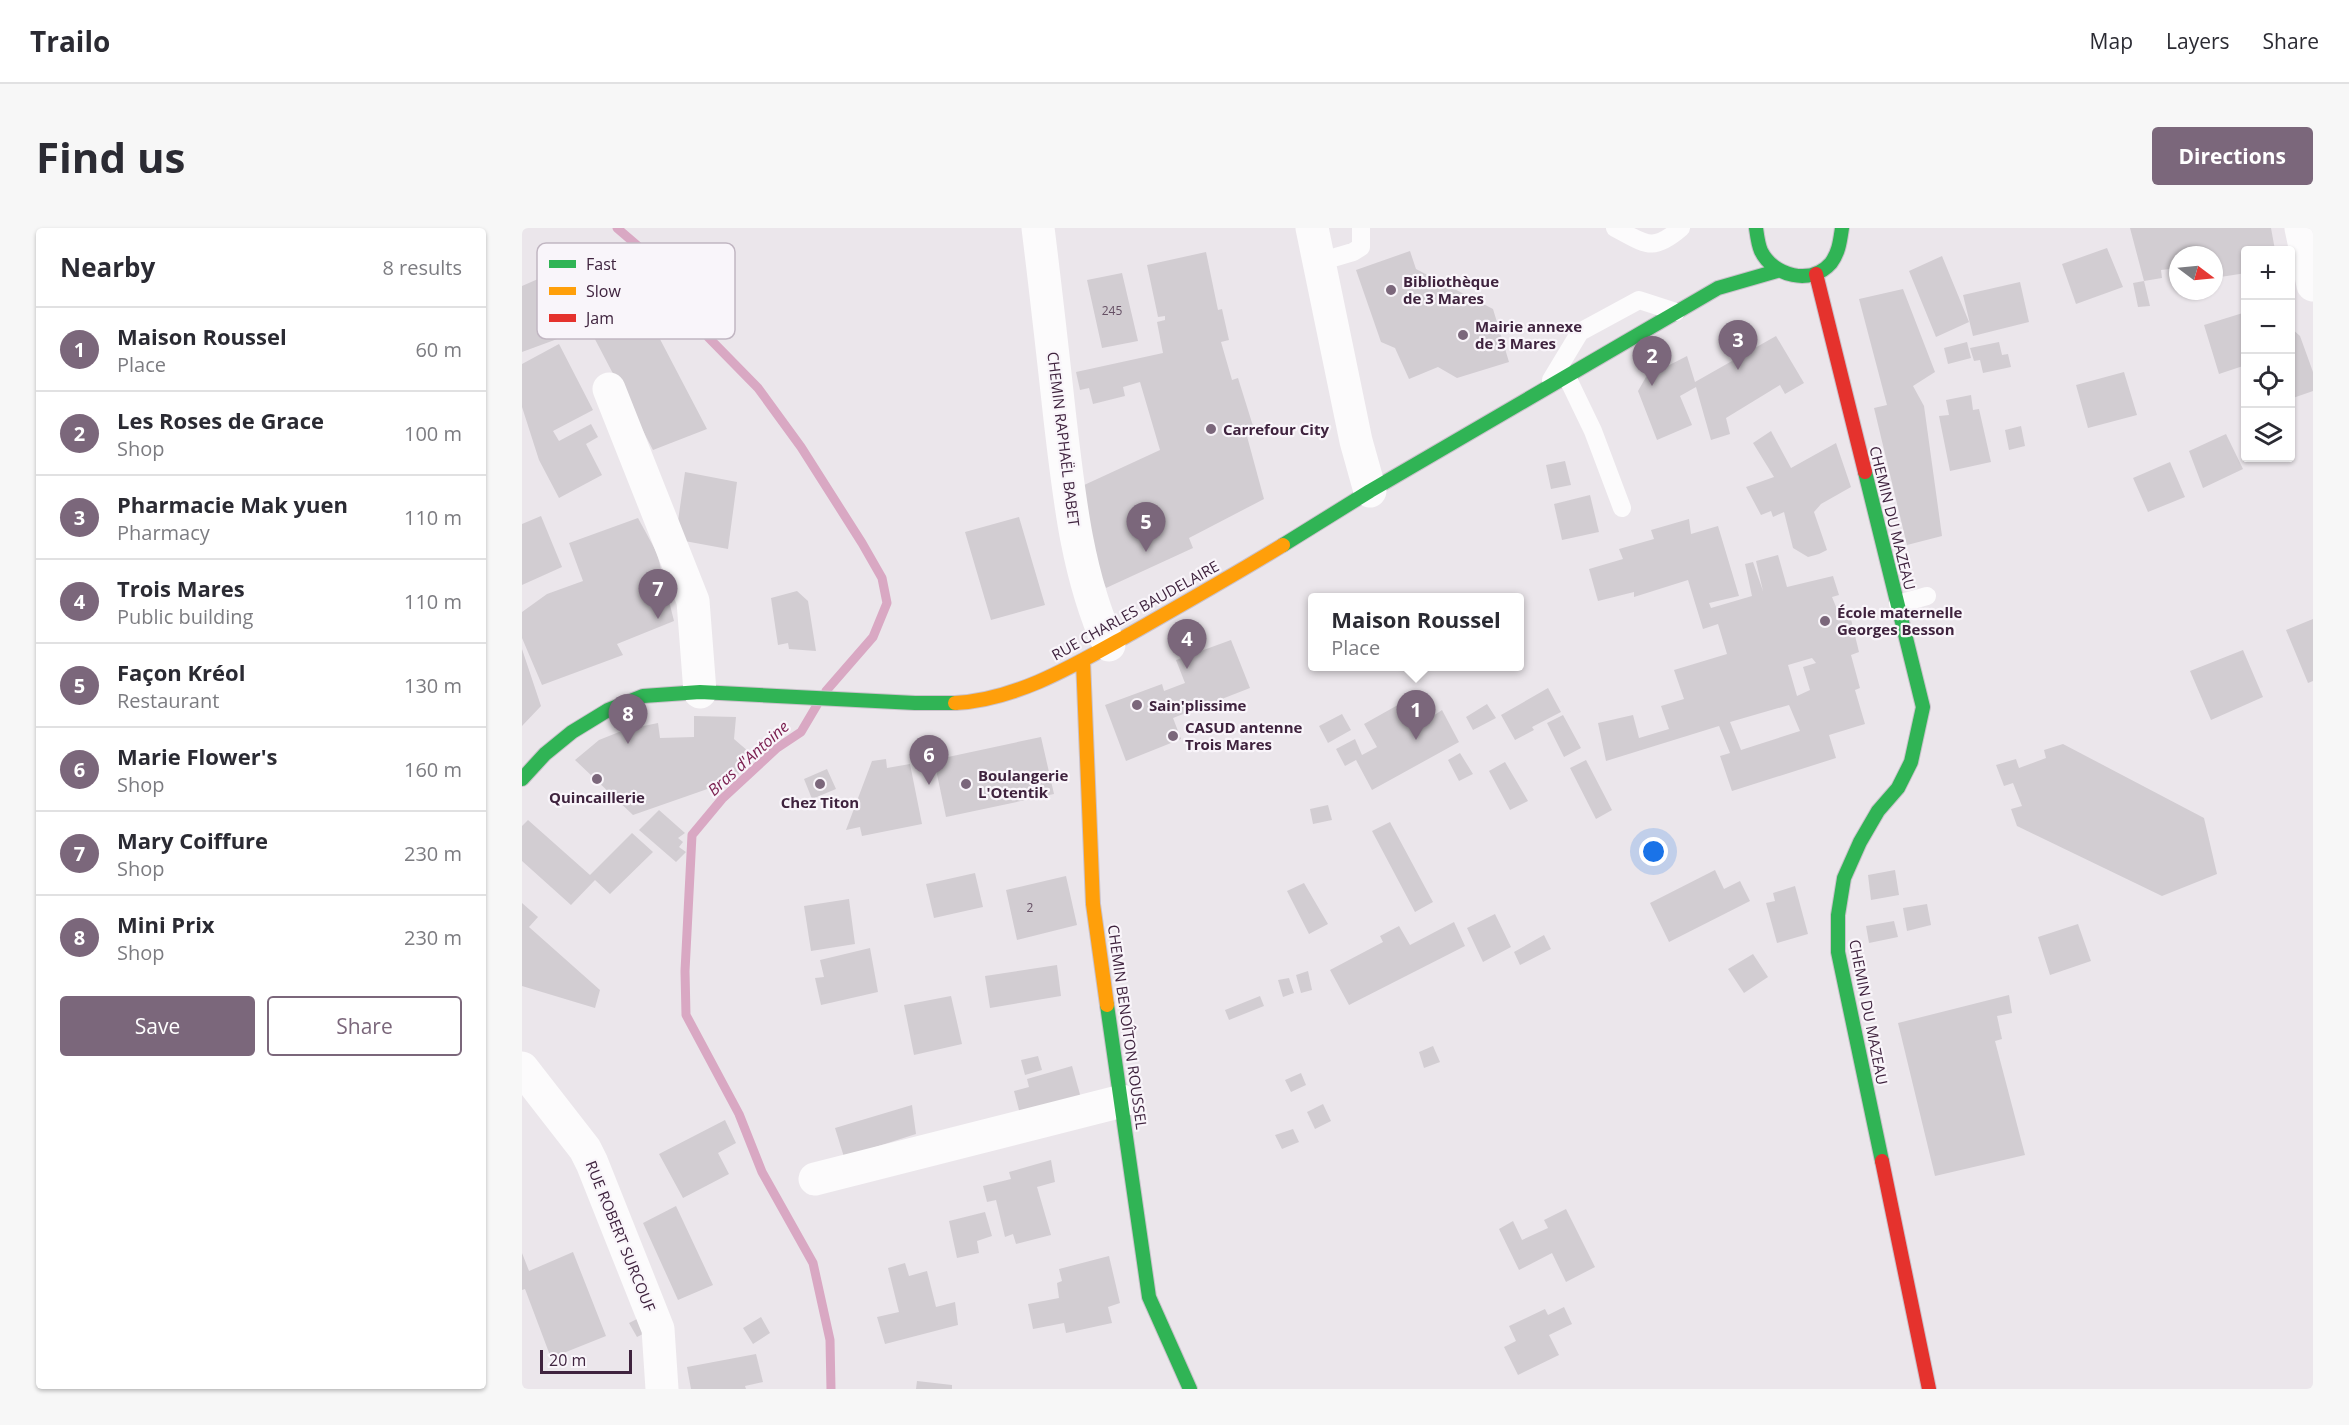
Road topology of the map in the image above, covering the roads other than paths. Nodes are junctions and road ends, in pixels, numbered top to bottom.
1 (1038, 228) edge
2 (1312, 228) edge
3 (1361, 228) edge
4 (1615, 228) edge
5 (1681, 228) edge
6 (2301, 228) edge
7 (1843, 229) edge
8 (1754, 239) edge
9 (1318, 262) junction
10 (1737, 267) dead end
11 (1777, 271) junction
12 (1816, 273) junction
13 (2313, 285) edge
14 (1718, 288) junction
15 (1676, 312) junction
16 (1567, 377) junction
17 (1546, 388) junction
18 (609, 389) dead end
19 (1370, 490) junction
20 (1622, 508) dead end
21 (1927, 596) dead end
22 (1898, 604) junction
23 (1096, 653) junction
24 (700, 692) junction
25 (522, 779) edge
26 (522, 1068) edge
27 (1122, 1101) junction
28 (815, 1179) dead end
29 (662, 1389) edge
30 (1190, 1389) edge
31 (1929, 1389) edge

1 - 23 street, CHEMIN RAPHAËL BABET
2 - 9 street
3 - 9 lane
4 - 5 lane
6 - 13 street
7 - 12 street
8 - 11 street
9 - 19 street
10 - 14 street, RUE CHARLES BAUDELAIRE
11 - 12 street
11 - 14 street, RUE CHARLES BAUDELAIRE
12 - 22 street, CHEMIN DU MAZEAU
14 - 15 street, RUE CHARLES BAUDELAIRE
15 - 16 street, RUE CHARLES BAUDELAIRE
15 - 17 lane
16 - 17 street, RUE CHARLES BAUDELAIRE
16 - 20 lane
17 - 19 street, RUE CHARLES BAUDELAIRE
18 - 24 street
19 - 23 street, RUE CHARLES BAUDELAIRE
21 - 22 lane
22 - 31 street, CHEMIN DU MAZEAU
23 - 24 street, RUE CHARLES BAUDELAIRE
23 - 27 street, CHEMIN BENOÎTON ROUSSEL
24 - 25 street, RUE CHARLES BAUDELAIRE
26 - 29 street, RUE ROBERT SURCOUF
27 - 28 street
27 - 30 street, CHEMIN BENOÎTON ROUSSEL

